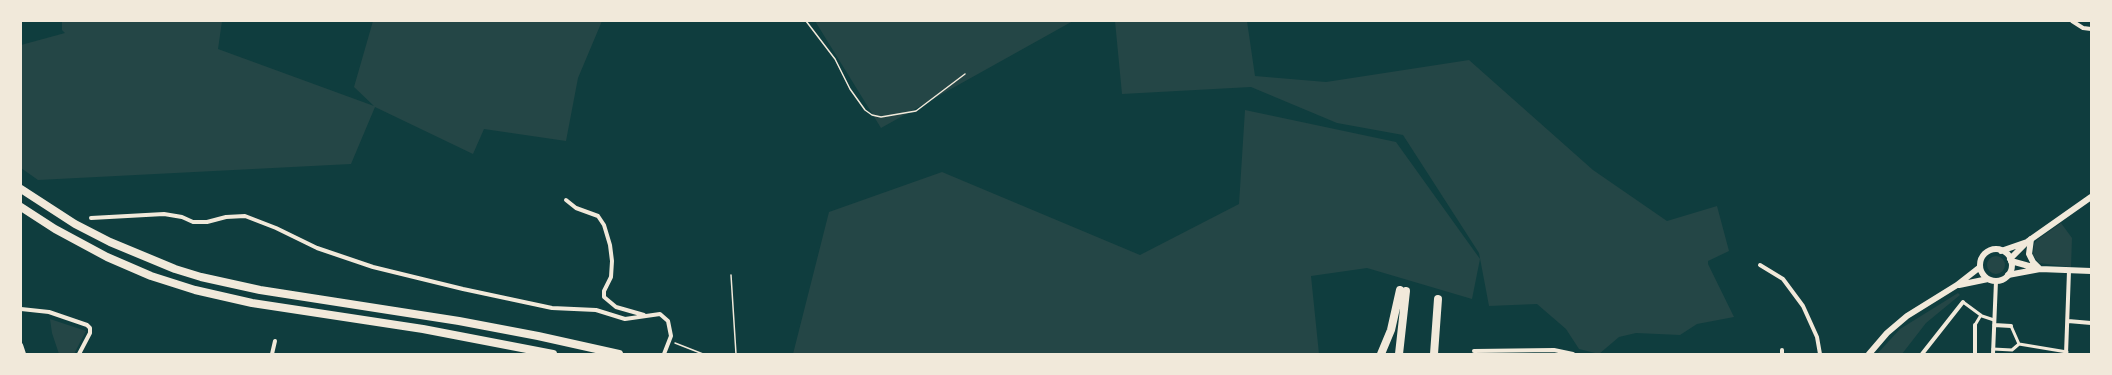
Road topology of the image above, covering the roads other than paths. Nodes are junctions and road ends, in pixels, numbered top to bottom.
1 (2072, 21) edge
2 (2091, 29) edge
3 (21, 190) edge
4 (2091, 197) edge
5 (566, 200) dead end
6 (21, 207) edge
7 (91, 218) dead end
8 (2029, 240) junction
9 (2001, 250) junction
10 (2011, 260) junction
11 (1760, 265) dead end
12 (1980, 267) junction
13 (2040, 269) junction
14 (2070, 271) junction
15 (2091, 271) edge
16 (2008, 275) junction
17 (1988, 280) junction
18 (1996, 281) junction
19 (1958, 285) junction
20 (1438, 300) dead end
21 (1963, 302) joint
22 (21, 309) edge
23 (647, 315) junction
24 (1981, 315) junction
25 (1994, 320) junction
26 (2068, 321) junction
27 (2091, 323) edge
28 (1975, 325) joint
29 (1994, 325) junction
30 (2011, 326) joint
31 (275, 341) dead end
32 (2019, 344) junction
33 (21, 345) edge
34 (1474, 351) dead end
35 (665, 352) edge
36 (1993, 352) edge
37 (2067, 353) edge
38 (24, 354) edge
39 (79, 354) edge
40 (272, 354) edge
41 (553, 354) edge
42 (619, 354) edge
43 (1381, 354) edge
44 (1400, 354) edge
45 (1434, 354) edge
46 (1573, 354) edge
47 (1820, 354) edge
48 (1868, 354) edge
49 (1922, 354) edge
50 (1975, 354) edge

1 - 2 street
3 - 42 highway
4 - 8 main road
5 - 23 street
6 - 41 highway
7 - 23 street
8 - 9 main road
8 - 10 main road
8 - 13 main road
9 - 10 main road
9 - 12 main road
10 - 13 main road
10 - 16 main road
11 - 47 street
12 - 17 main road
12 - 19 main road
13 - 14 main road
13 - 16 main road
14 - 15 main road
14 - 26 street
16 - 18 main road
17 - 18 main road
17 - 19 main road
18 - 25 street
19 - 48 main road
20 - 45 highway
21 - 24 street
21 - 49 street
22 - 39 street
23 - 35 street
24 - 25 street
24 - 28 street
25 - 29 street
26 - 27 street
26 - 37 street
28 - 50 street
29 - 30 street
29 - 36 street
30 - 32 street
31 - 40 street
32 - 36 street
32 - 37 street
33 - 38 street
34 - 46 street
43 - 44 highway

